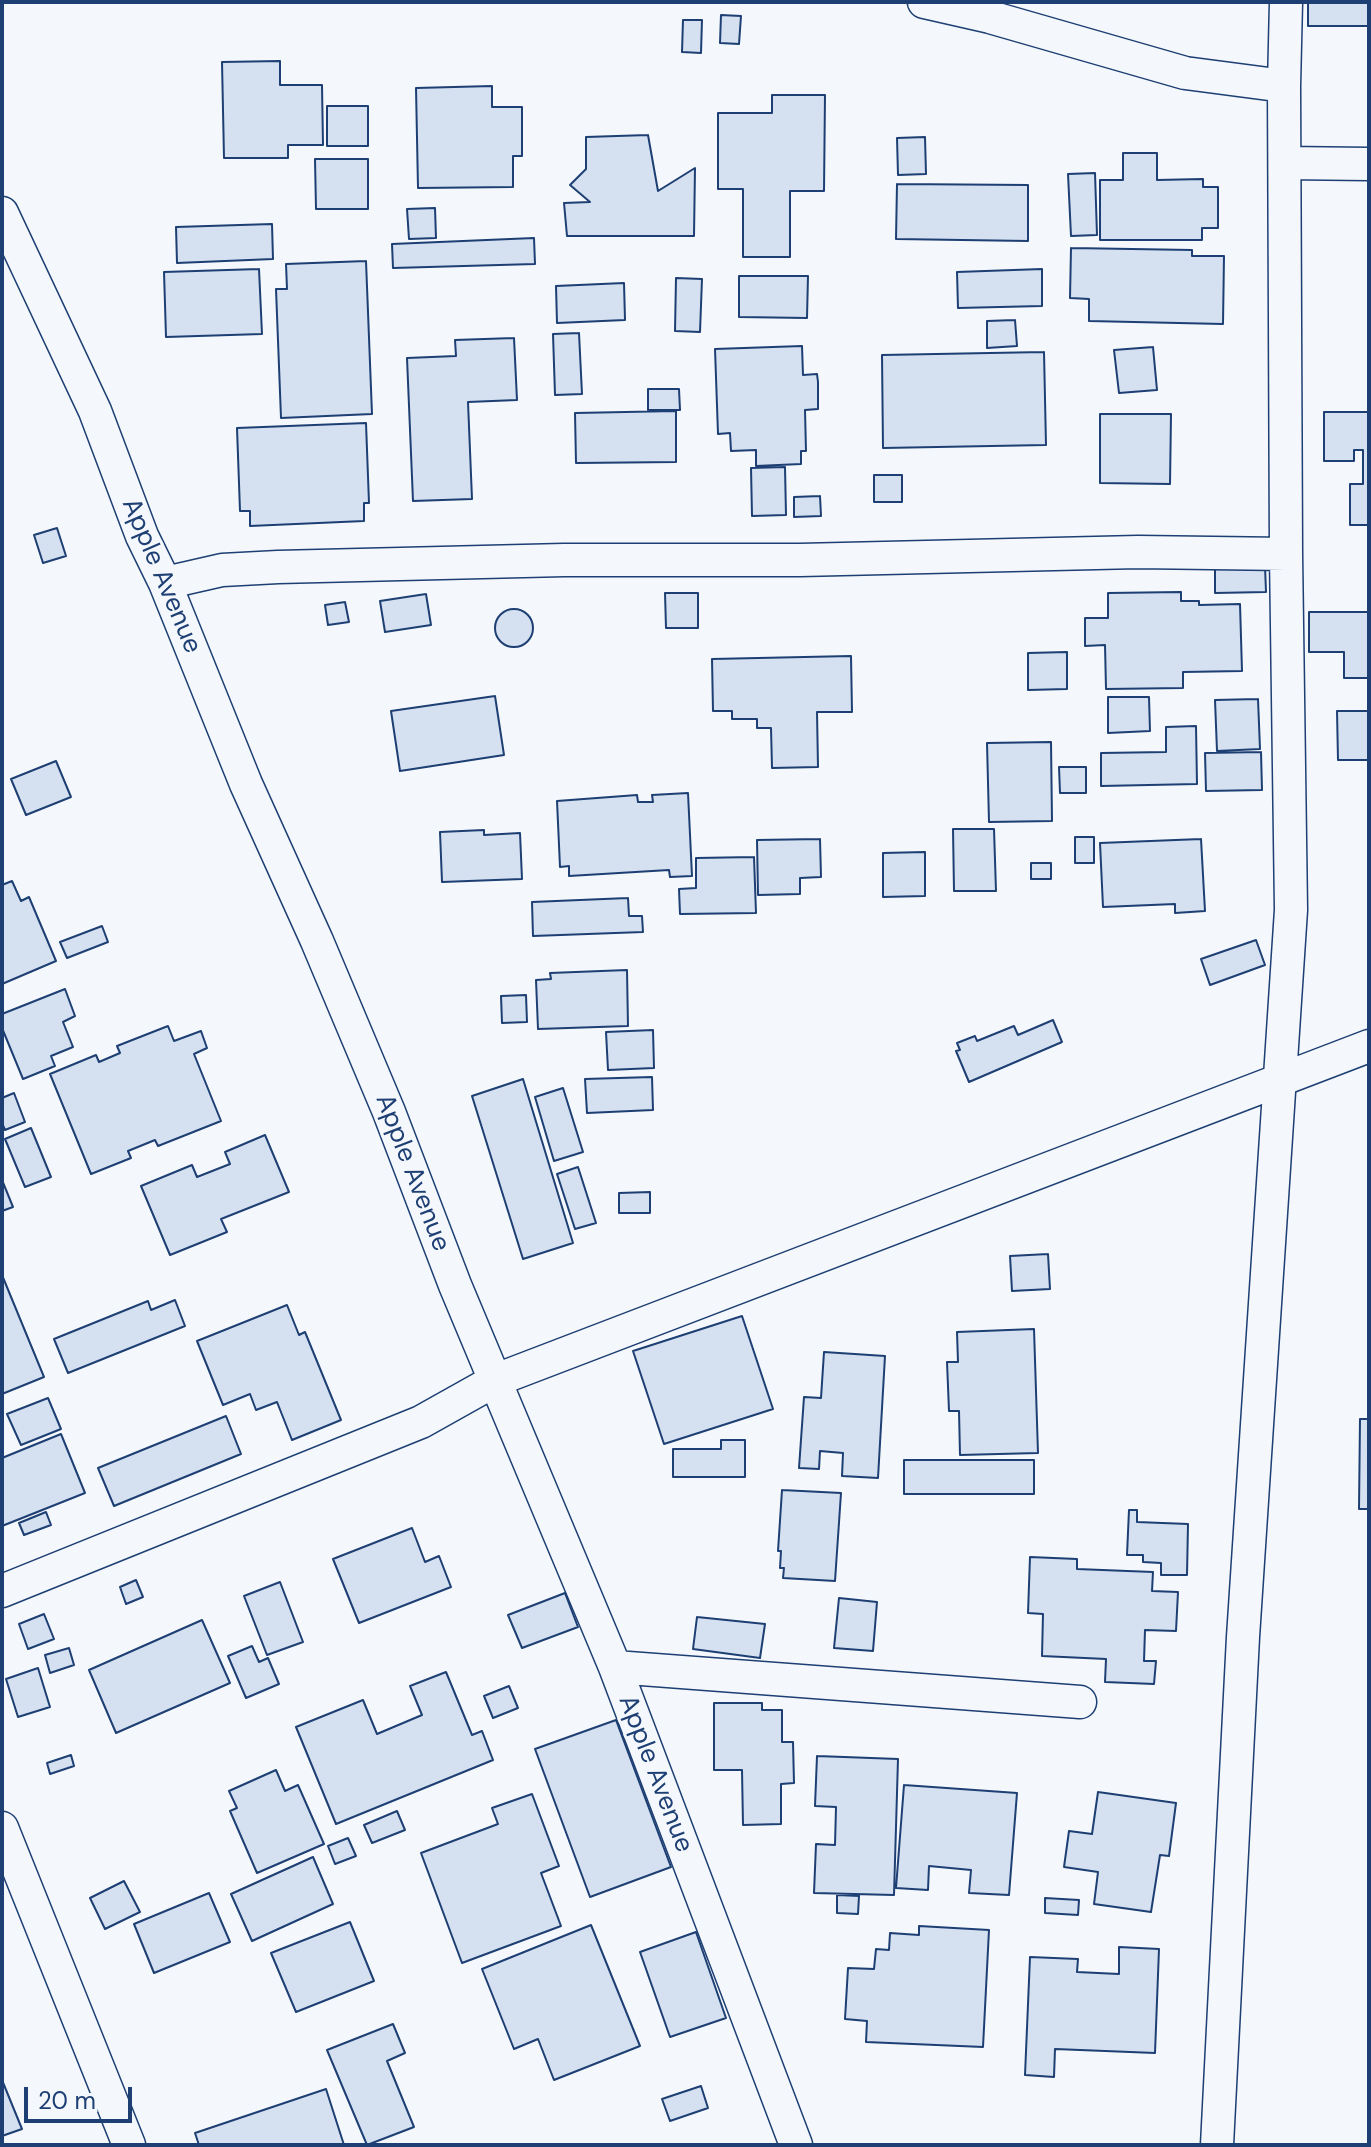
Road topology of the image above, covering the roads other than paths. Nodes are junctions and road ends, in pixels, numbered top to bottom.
1 (924, 2) edge
2 (1286, 2) edge
3 (1284, 86) junction
4 (1285, 163) junction
5 (1369, 164) edge
6 (2, 213) edge
7 (1286, 554) junction
8 (165, 583) junction
9 (1369, 1046) edge
10 (1279, 1081) junction
11 (496, 1380) junction
12 (2, 1591) edge
13 (615, 1667) junction
14 (1080, 1702) dead end
15 (2, 1828) edge
16 (129, 2145) edge
17 (796, 2145) edge
18 (1217, 2145) edge

1 - 3 street
2 - 3 street
3 - 4 street
4 - 5 street
4 - 7 street
6 - 8 street, Apple Avenue
7 - 8 street
7 - 10 street
8 - 11 street, Apple Avenue
9 - 10 street
10 - 11 street
10 - 18 street
11 - 12 street
11 - 13 street, Apple Avenue
13 - 14 street
13 - 17 street, Apple Avenue
15 - 16 street

